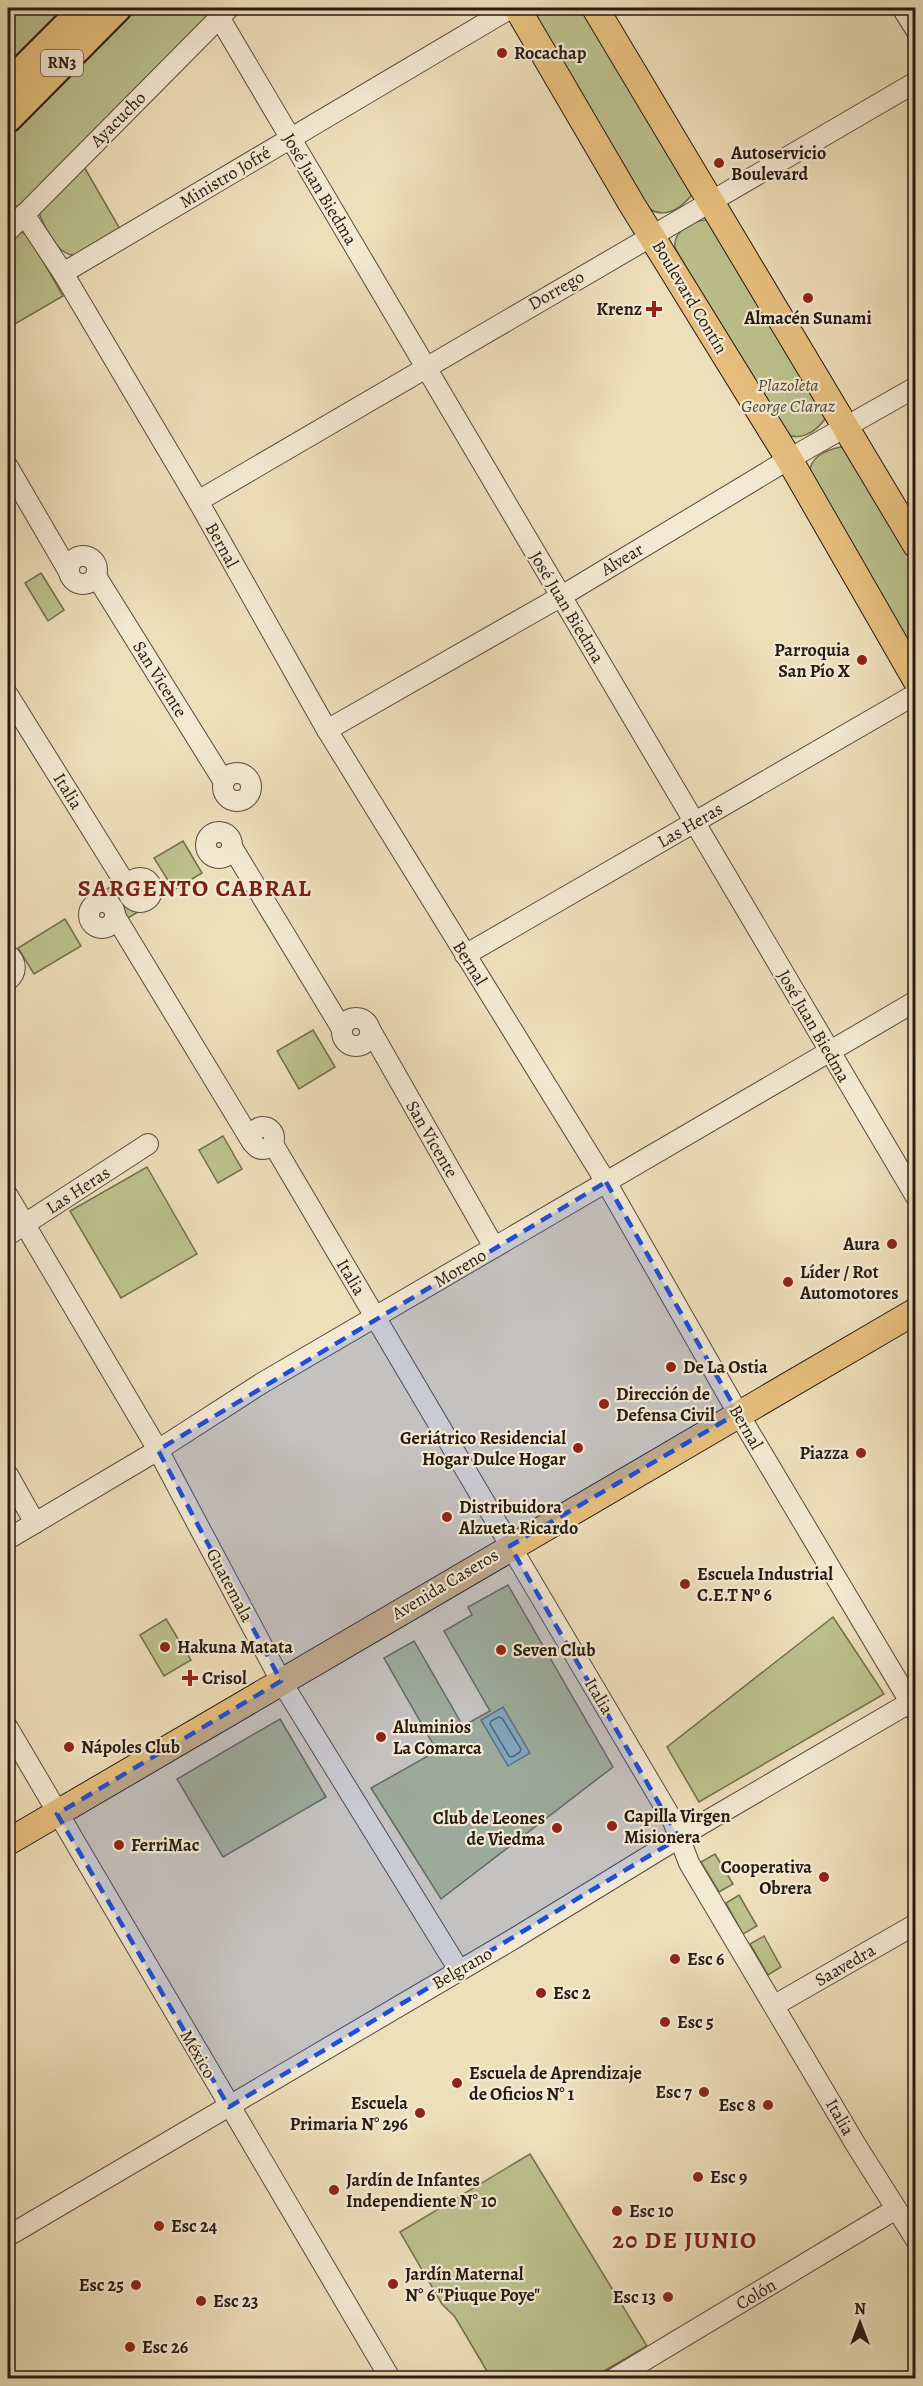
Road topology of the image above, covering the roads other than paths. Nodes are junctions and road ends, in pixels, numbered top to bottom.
1 (85, 8) edge
2 (117, 8) edge
3 (511, 8) edge
4 (517, 8) edge
5 (595, 8) edge
6 (902, 8) edge
7 (224, 12) edge
8 (915, 30) edge
9 (915, 82) edge
10 (8, 85) edge
11 (8, 118) edge
12 (290, 139) junction
13 (711, 202) junction
14 (24, 214) junction
15 (8, 231) edge
16 (652, 234) junction
17 (63, 273) junction
18 (426, 366) junction
19 (915, 387) edge
20 (846, 426) junction
21 (789, 459) junction
22 (8, 467) edge
23 (198, 501) junction
24 (915, 545) edge
25 (560, 597) junction
26 (915, 680) edge
27 (8, 694) edge
28 (915, 694) edge
29 (327, 730) junction
30 (224, 782) dead end
31 (695, 822) junction
32 (232, 847) dead end
33 (128, 888) dead end
34 (115, 916) dead end
35 (8, 955) edge
36 (465, 955) junction
37 (8, 980) edge
38 (915, 1001) edge
39 (828, 1051) junction
40 (148, 1144) dead end
41 (606, 1182) junction
42 (8, 1196) edge
43 (915, 1197) edge
44 (16, 1230) edge
45 (494, 1248) junction
46 (915, 1311) edge
47 (375, 1318) junction
48 (738, 1413) junction
49 (158, 1450) junction
50 (8, 1475) edge
51 (35, 1523) junction
52 (8, 1539) edge
53 (510, 1546) junction
54 (281, 1681) junction
55 (913, 1705) edge
56 (8, 1728) edge
57 (57, 1814) junction
58 (679, 1838) junction
59 (8, 1842) edge
60 (915, 1924) edge
61 (459, 1970) junction
62 (775, 2005) junction
63 (229, 2107) junction
64 (905, 2212) edge
65 (8, 2236) edge
66 (915, 2240) edge
67 (740, 2310) junction
68 (390, 2379) edge
69 (615, 2379) edge
70 (636, 2379) edge

1 - 10 highway, RN3
2 - 11 highway, RN3
3 - 12 street, Ministro Jofré
4 - 16 main road, Boulevard Contín
5 - 13 main road
6 - 8 street
7 - 12 street, José Juan Biedma
7 - 14 street, Ayacucho
9 - 13 street, Dorrego
12 - 17 street, Ministro Jofré
12 - 18 street, José Juan Biedma
13 - 16 street, Dorrego
13 - 20 main road
14 - 15 street, Ayacucho
14 - 17 street, Bernal
16 - 18 street, Dorrego
16 - 21 main road, Boulevard Contín
17 - 23 street, Bernal
18 - 23 street, Dorrego
18 - 25 street, José Juan Biedma
19 - 20 street, Alvear
20 - 21 street, Alvear
20 - 24 main road
21 - 25 street, Alvear
21 - 26 main road, Boulevard Contín
22 - 30 street, San Vicente
23 - 29 street, Bernal
25 - 29 street, Alvear
25 - 31 street, José Juan Biedma
27 - 33 street, Italia
28 - 31 street, Las Heras
29 - 36 street, Bernal
31 - 36 street, Las Heras
31 - 39 street, José Juan Biedma
32 - 45 street, San Vicente
34 - 47 street, Italia
35 - 37 street
36 - 41 street, Bernal
38 - 39 street, Moreno
39 - 41 street, Moreno
39 - 43 street, José Juan Biedma
40 - 44 street, Las Heras
41 - 45 street, Moreno
41 - 48 street, Bernal
42 - 44 street, Guatemala
44 - 49 street, Guatemala
45 - 47 street, Moreno
46 - 48 main road, Avenida Caseros
47 - 49 street, Moreno
47 - 53 street, Italia
48 - 53 main road, Avenida Caseros
48 - 55 street, Bernal
49 - 51 street, Moreno
49 - 54 street, Guatemala
50 - 51 street
51 - 52 street, Moreno
53 - 54 main road, Avenida Caseros
53 - 58 street, Italia
54 - 57 main road, Avenida Caseros
54 - 61 street, Guatemala
55 - 58 street, Belgrano
56 - 57 street, México
57 - 59 main road, Avenida Caseros
57 - 63 street, México
58 - 61 street, Belgrano
58 - 62 street, Italia
60 - 62 street, Saavedra
61 - 63 street, Belgrano
62 - 64 street, Italia
63 - 65 street, Belgrano
63 - 68 street, México
64 - 66 street, Italia
64 - 67 street, Colón
67 - 69 street, Colón
67 - 70 street, Colón

